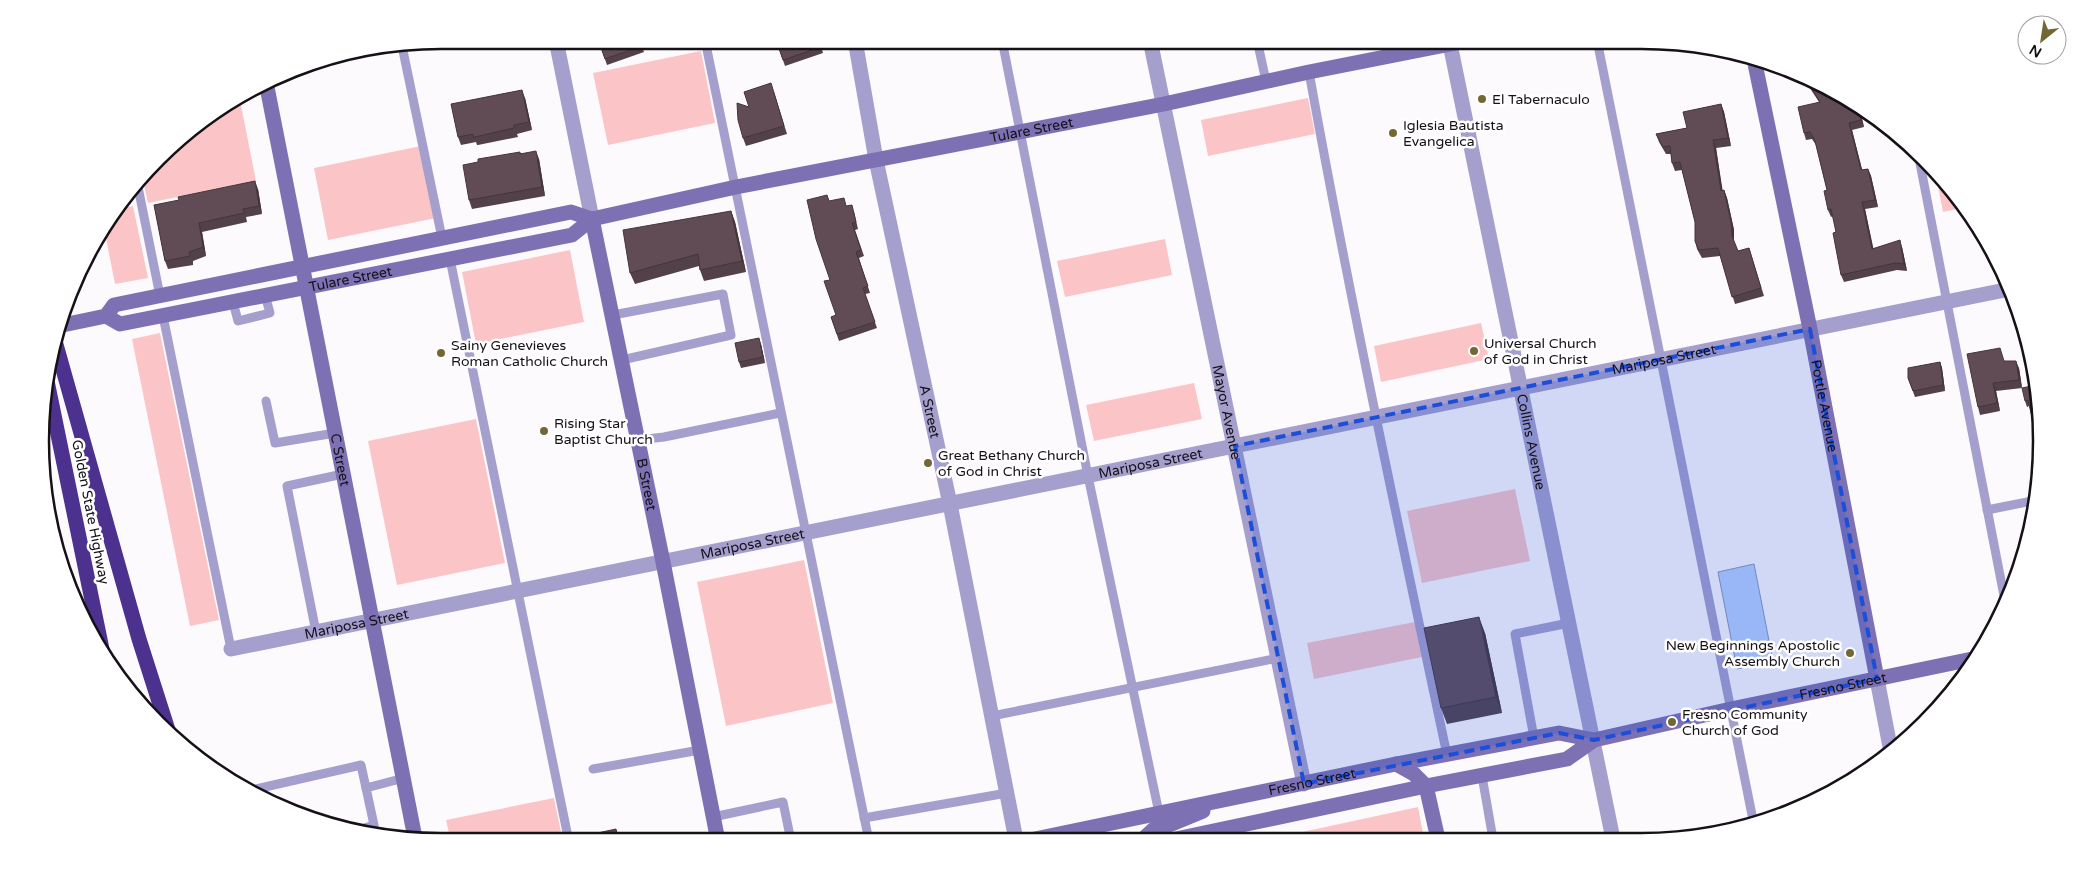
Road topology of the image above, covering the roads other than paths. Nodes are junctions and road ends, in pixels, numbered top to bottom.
1 (558, 49) edge
2 (707, 49) edge
3 (857, 49) edge
4 (1004, 49) edge
5 (1152, 49) edge
6 (1259, 49) edge
7 (1417, 49) edge
8 (1451, 49) edge
9 (1599, 49) edge
10 (403, 51) edge
11 (1755, 66) edge
12 (1309, 72) junction
13 (1266, 81) junction
14 (267, 89) edge
15 (1164, 104) junction
16 (1021, 131) junction
17 (876, 160) junction
18 (1921, 167) edge
19 (736, 188) junction
20 (139, 191) edge
21 (592, 219) junction
22 (442, 238) junction
23 (450, 259) junction
24 (303, 267) junction
25 (307, 287) junction
26 (2003, 290) edge
27 (160, 296) junction
28 (1947, 302) junction
29 (612, 315) junction
30 (106, 316) junction
31 (163, 316) junction
32 (67, 324) edge
33 (1810, 329) junction
34 (58, 355) edge
35 (1661, 359) junction
36 (622, 360) junction
37 (1520, 388) junction
38 (51, 401) edge
39 (266, 401) dead end
40 (780, 413) junction
41 (1376, 417) junction
42 (335, 433) junction
43 (638, 440) junction
44 (1235, 446) junction
45 (343, 474) junction
46 (1088, 476) junction
47 (2029, 502) edge
48 (950, 504) junction
49 (1987, 510) junction
50 (805, 533) junction
51 (663, 562) junction
52 (2003, 591) edge
53 (517, 592) junction
54 (372, 621) junction
55 (1569, 623) junction
56 (99, 632) edge
57 (316, 632) junction
58 (231, 650) joint
59 (1278, 658) junction
60 (1966, 660) edge
61 (1877, 679) junction
62 (1133, 687) junction
63 (1731, 709) junction
64 (992, 716) junction
65 (164, 718) edge
66 (1534, 738) junction
67 (1594, 740) junction
68 (1890, 744) edge
69 (700, 750) junction
70 (1447, 755) junction
71 (1396, 764) junction
72 (593, 769) dead end
73 (1482, 776) junction
74 (404, 778) junction
75 (1304, 784) junction
76 (1426, 786) junction
77 (259, 788) edge
78 (366, 788) junction
79 (1007, 793) junction
80 (1230, 799) junction
81 (1159, 813) junction
82 (713, 817) junction
83 (1752, 817) edge
84 (864, 818) junction
85 (370, 827) edge
86 (414, 832) edge
87 (567, 833) edge
88 (717, 833) edge
89 (789, 833) edge
90 (867, 833) edge
91 (1015, 833) edge
92 (1063, 833) edge
93 (1150, 833) edge
94 (1204, 833) edge
95 (1437, 833) edge
96 (1492, 833) edge
97 (1612, 833) edge

1 - 21 street, B Street
2 - 19 lane
3 - 17 street, A Street
4 - 16 lane
5 - 15 street, Mayor Avenue
6 - 13 lane
7 - 12 main road, Tulare Street
8 - 37 street, Collins Avenue
9 - 35 lane
10 - 22 lane
11 - 33 main road, Pottle Avenue
12 - 13 main road, Tulare Street
12 - 41 lane
13 - 15 main road, Tulare Street
14 - 24 main road, C Street
15 - 16 main road, Tulare Street
15 - 44 street, Mayor Avenue
16 - 17 main road, Tulare Street
16 - 46 lane
17 - 19 main road, Tulare Street
17 - 48 street, A Street
18 - 28 lane
19 - 21 main road, Tulare Street
19 - 40 lane
20 - 27 lane
21 - 22 main road, Tulare Street
21 - 23 main road, Tulare Street
21 - 29 main road, B Street
22 - 24 main road, Tulare Street
23 - 25 main road, Tulare Street
23 - 53 lane
24 - 25 main road, C Street
24 - 27 main road, Tulare Street
25 - 31 main road, Tulare Street
25 - 42 main road, C Street
26 - 28 street, Mariposa Street
27 - 30 main road, Tulare Street
28 - 33 street, Mariposa Street
28 - 49 lane
29 - 36 main road, B Street
29 - 36 lane
30 - 31 main road, Tulare Street
30 - 32 main road, Tulare Street
31 - 58 lane
33 - 35 street, Mariposa Street
33 - 61 main road, Pottle Avenue
34 - 65 highway
35 - 37 street, Mariposa Street
35 - 63 lane
36 - 43 main road, B Street
37 - 41 street, Mariposa Street
37 - 55 street, Collins Avenue
38 - 56 highway, Golden State Highway
39 - 42 lane
40 - 43 lane
40 - 50 lane
41 - 44 street, Mariposa Street
41 - 70 lane
42 - 45 main road, C Street
43 - 51 main road, B Street
44 - 46 street, Mariposa Street
44 - 59 street, Mayor Avenue
45 - 54 main road, C Street
45 - 57 lane
46 - 48 street, Mariposa Street
46 - 62 lane
47 - 49 lane
48 - 50 street, Mariposa Street
48 - 64 street, A Street
49 - 52 lane
50 - 51 street, Mariposa Street
50 - 84 lane
51 - 53 street, Mariposa Street
51 - 69 main road, B Street
53 - 54 street, Mariposa Street
53 - 87 lane
54 - 57 street, Mariposa Street
54 - 74 main road, C Street
55 - 66 lane
55 - 67 street, Collins Avenue
57 - 58 street, Mariposa Street
59 - 62 lane
59 - 75 street, Mayor Avenue
60 - 61 main road, Fresno Street
61 - 63 main road, Fresno Street
61 - 68 street, Pottle Avenue
62 - 64 lane
62 - 81 lane
63 - 67 main road, Fresno Street
63 - 83 lane
64 - 79 street, A Street
66 - 67 main road, Fresno Street
66 - 70 main road, Fresno Street
67 - 73 main road, Fresno Street
67 - 97 street, Collins Avenue
69 - 72 lane
69 - 82 main road, B Street
70 - 71 main road, Fresno Street
71 - 75 main road, Fresno Street
71 - 76 main road
73 - 76 main road, Fresno Street
73 - 96 lane
74 - 78 lane
74 - 86 main road, C Street
75 - 80 main road, Fresno Street
76 - 94 main road, Fresno Street
76 - 95 main road
77 - 78 lane
78 - 85 lane
79 - 84 lane
79 - 91 street, A Street
80 - 81 main road, Fresno Street
80 - 93 main road
81 - 92 main road, Fresno Street
82 - 88 main road, B Street
82 - 89 lane
84 - 90 lane

